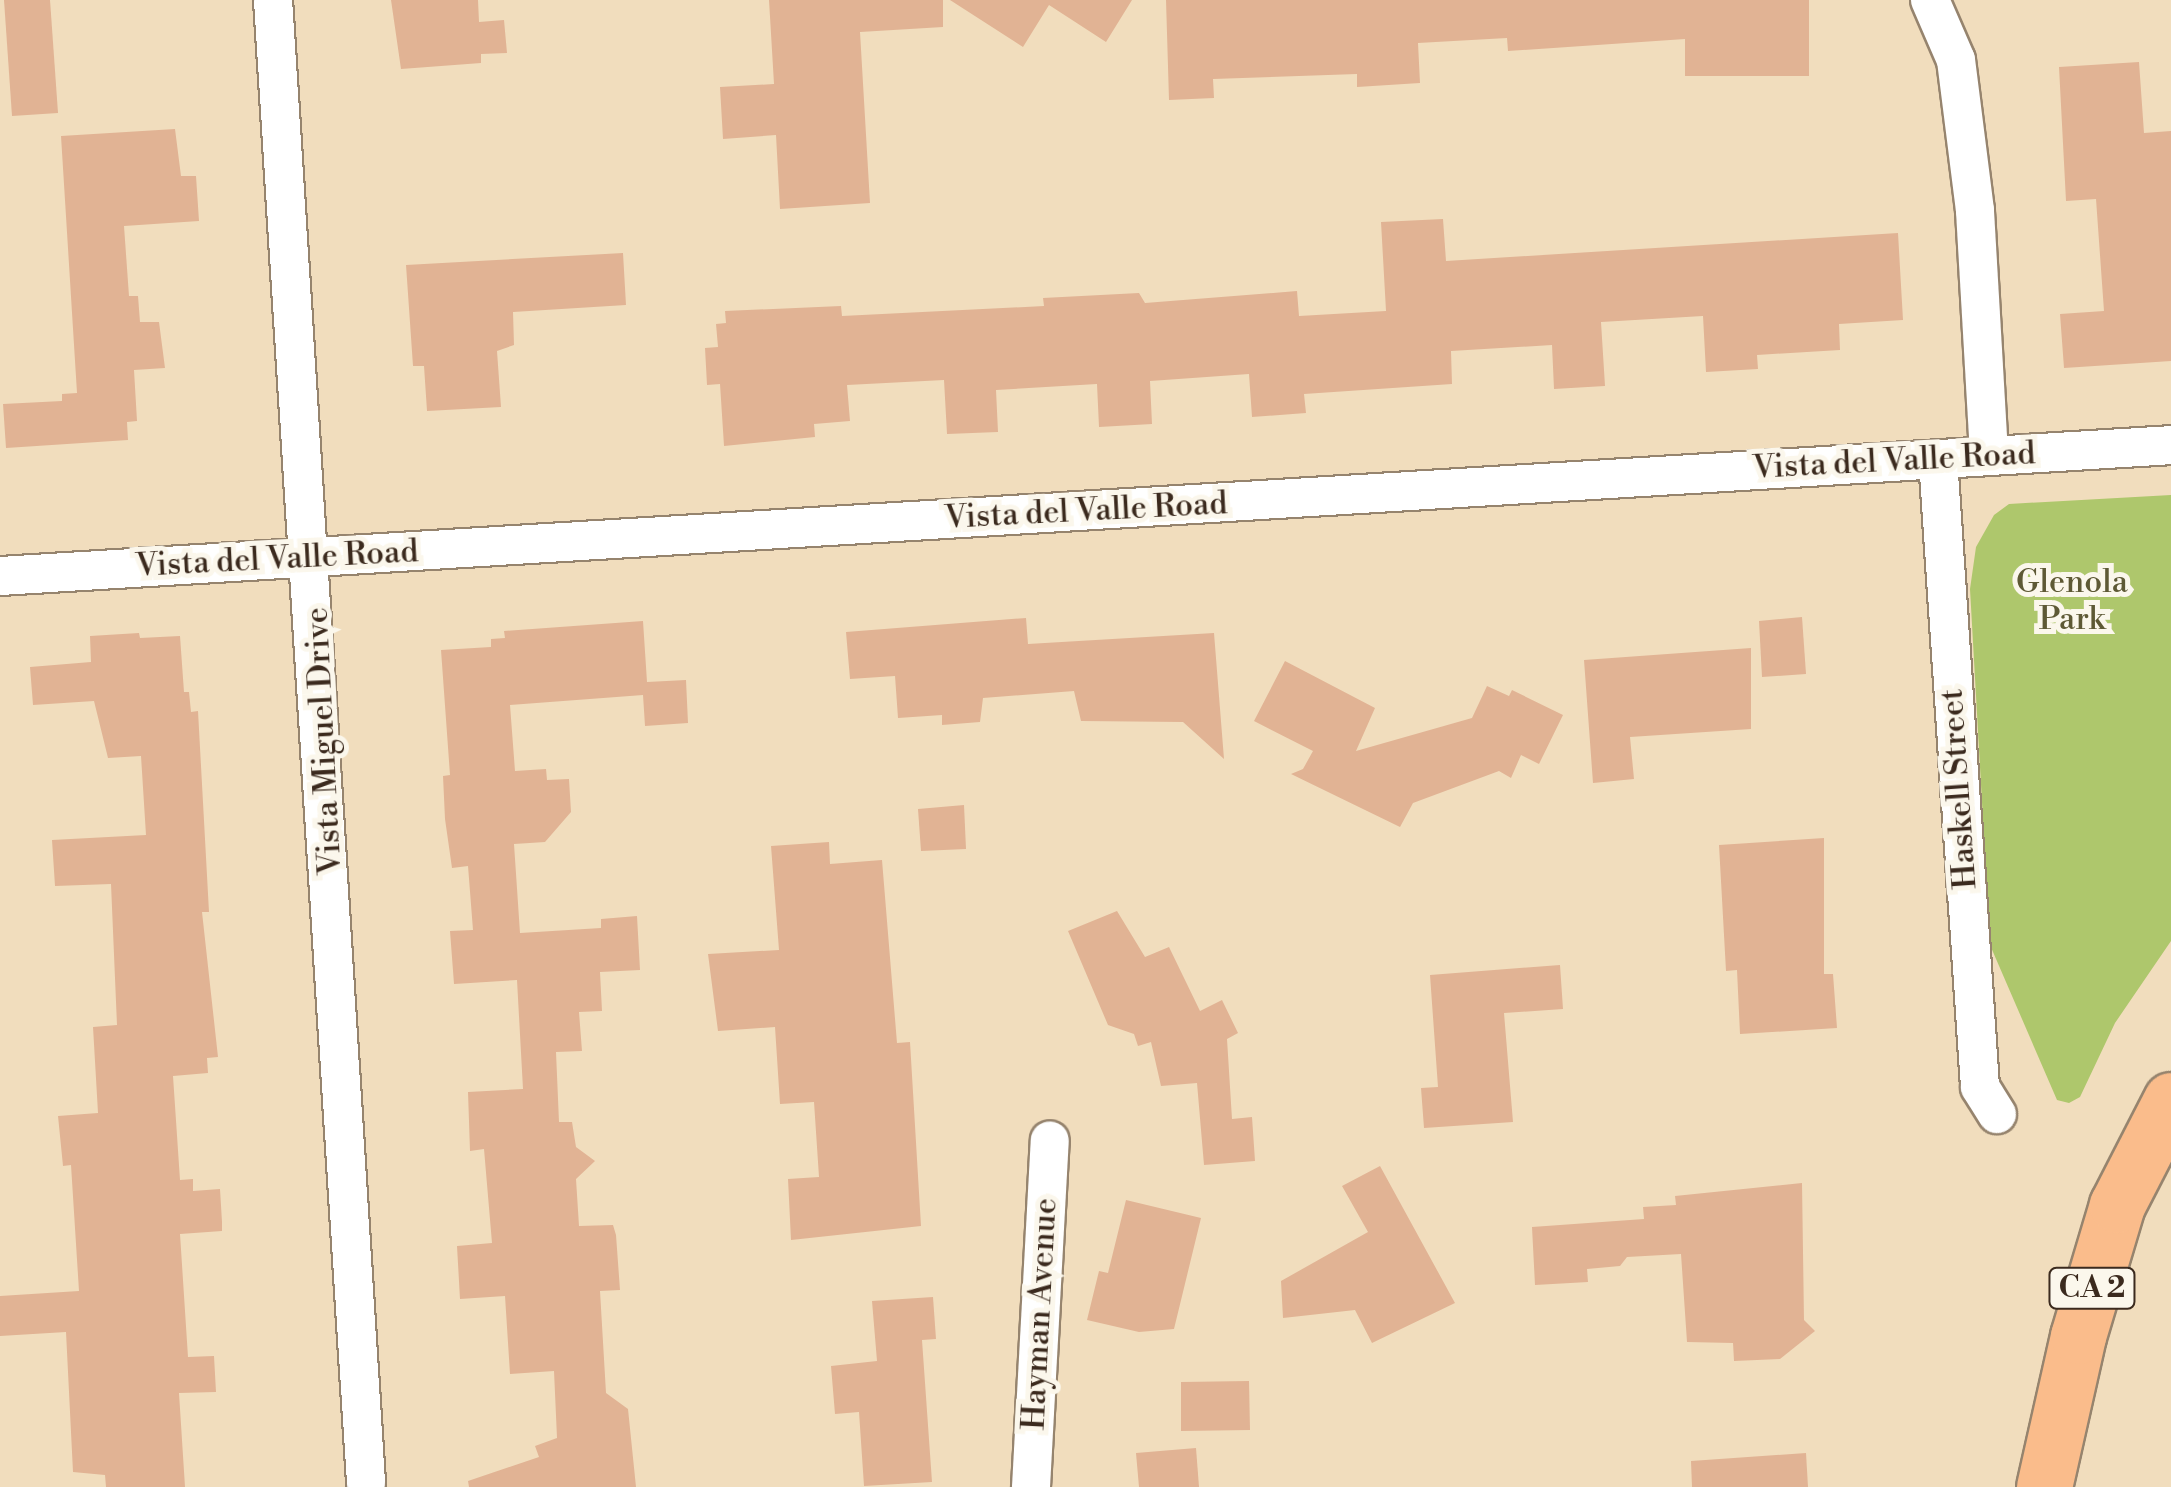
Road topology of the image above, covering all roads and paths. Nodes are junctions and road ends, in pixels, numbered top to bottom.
1 (273, 0) edge
2 (1930, 0) edge
3 (2171, 445) edge
4 (1989, 455) junction
5 (1938, 459) junction
6 (313, 557) junction
7 (0, 576) edge
8 (2171, 1100) edge
9 (1997, 1114) dead end
10 (1050, 1141) dead end
11 (366, 1483) dead end
12 (1030, 1487) edge
13 (2044, 1487) edge

1 - 6 street, Vista Miguel Drive
2 - 4 street
3 - 4 street, Vista del Valle Road
4 - 5 street, Vista del Valle Road
5 - 6 street, Vista del Valle Road
5 - 9 street, Haskell Street
6 - 7 street, Vista del Valle Road
6 - 11 street, Vista Miguel Drive
8 - 13 main road, CA 2
10 - 12 street, Hayman Avenue

